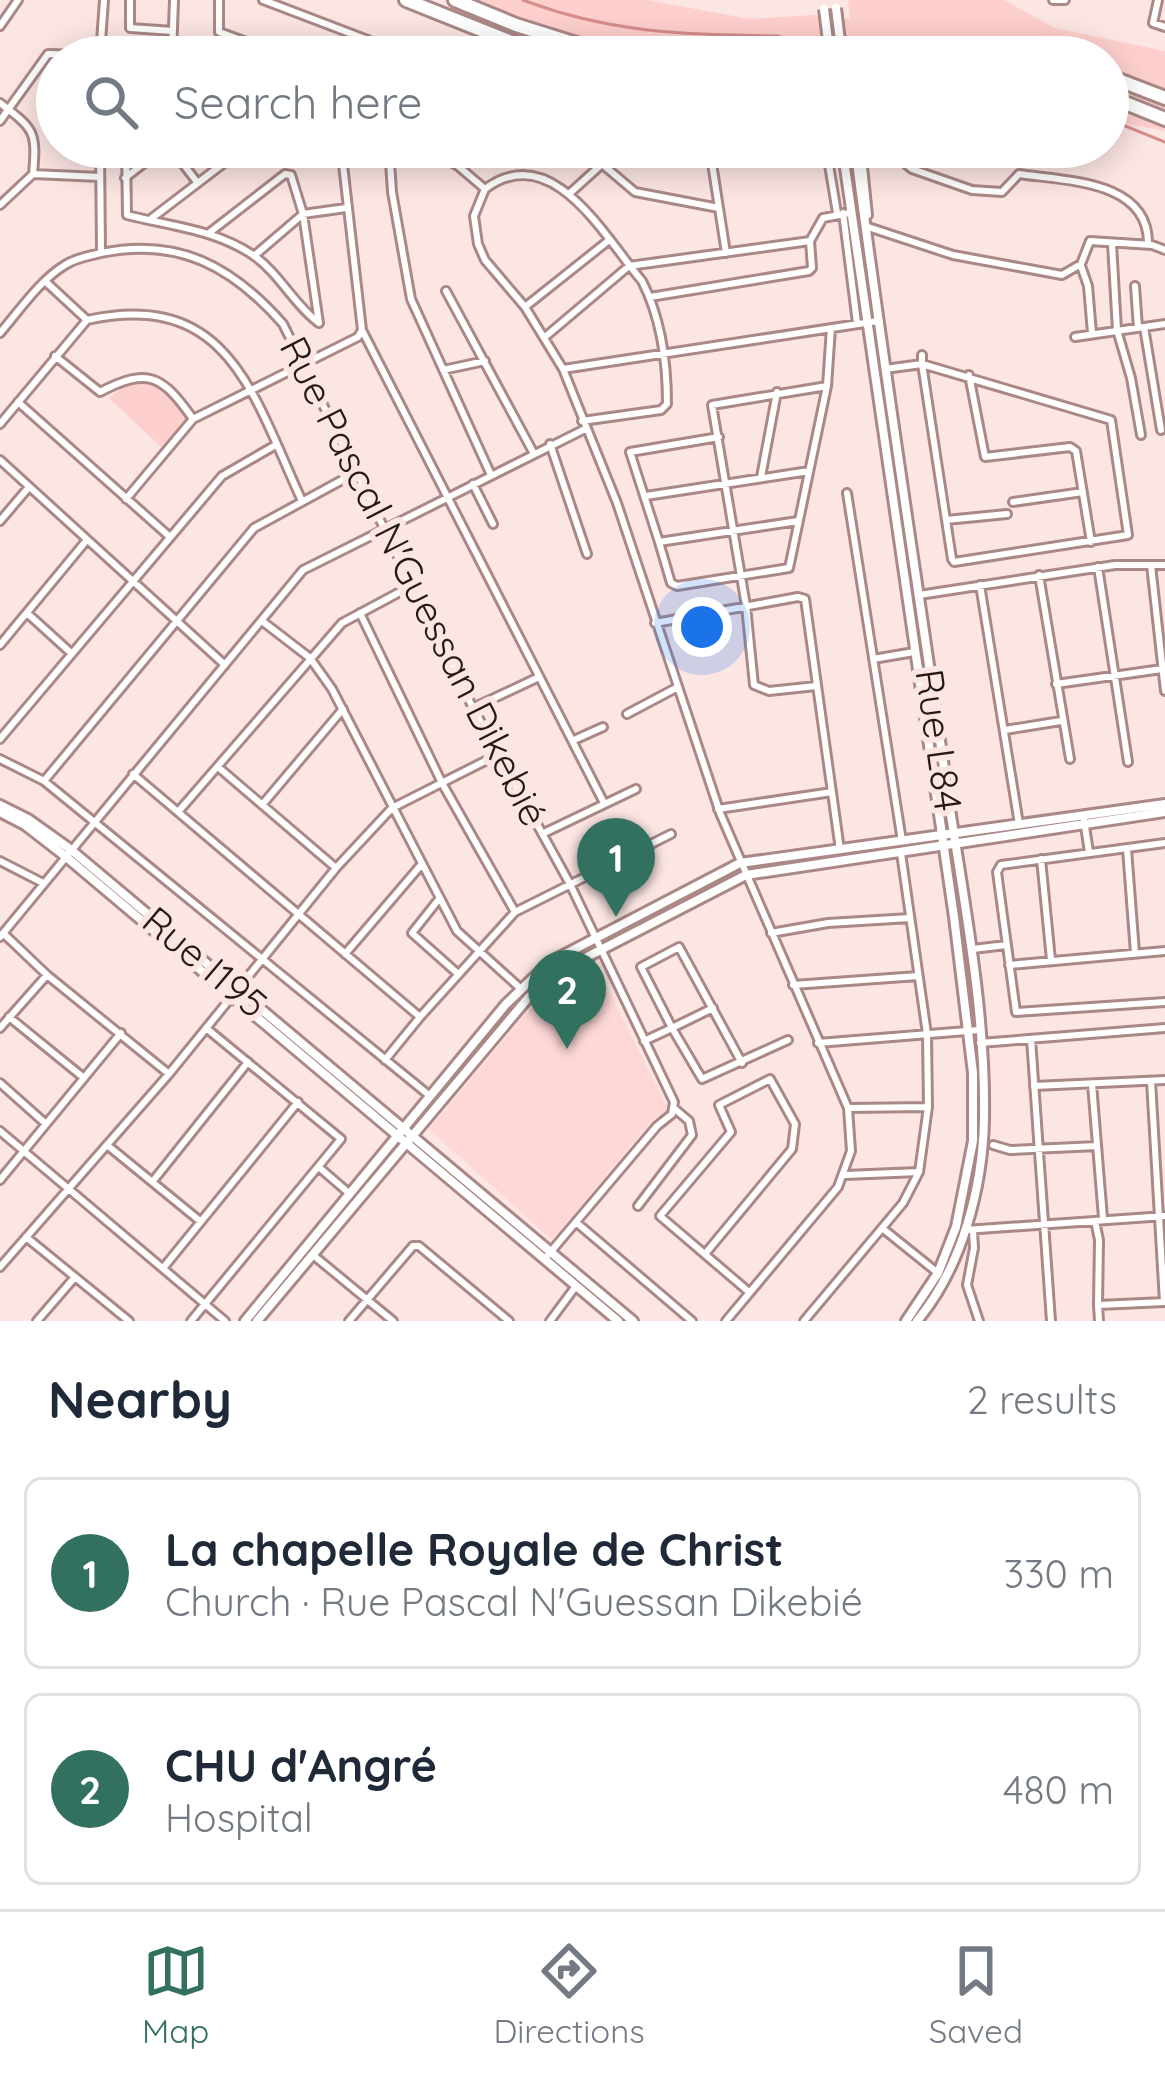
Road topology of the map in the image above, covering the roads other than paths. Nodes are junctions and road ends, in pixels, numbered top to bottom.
1 (18, 0) edge
2 (104, 0) edge
3 (130, 0) edge
4 (174, 0) edge
5 (219, 0) edge
6 (263, 0) edge
7 (406, 0) edge
8 (454, 0) edge
9 (1053, 0) edge
10 (1065, 0) edge
11 (1158, 0) edge
12 (823, 4) edge
13 (835, 4) edge
14 (0, 26) edge
15 (1165, 27) edge
16 (173, 31) junction
17 (101, 36) edge
18 (173, 36) edge
19 (230, 36) edge
20 (358, 36) edge
21 (496, 36) edge
22 (551, 36) edge
23 (827, 36) edge
24 (839, 36) edge
25 (36, 66) edge
26 (1129, 84) edge
27 (1165, 98) edge
28 (1129, 104) edge
29 (4, 106) edge
30 (1165, 119) edge
31 (0, 121) edge
32 (100, 168) edge
33 (125, 168) edge
34 (139, 168) edge
35 (184, 168) edge
36 (217, 168) edge
37 (343, 168) edge
38 (390, 168) edge
39 (460, 168) edge
40 (598, 168) edge
41 (607, 168) edge
42 (713, 168) edge
43 (832, 168) edge
44 (843, 168) edge
45 (860, 168) edge
46 (910, 168) edge
47 (33, 174) junction
48 (100, 177) junction
49 (125, 178) junction
50 (197, 183) junction
51 (485, 189) junction
52 (569, 195) junction
53 (0, 205) edge
54 (346, 208) junction
55 (719, 208) junction
56 (844, 213) junction
57 (303, 214) junction
58 (152, 218) junction
59 (867, 227) junction
60 (209, 233) junction
61 (608, 241) junction
62 (810, 241) junction
63 (1112, 244) junction
64 (1148, 244) junction
65 (1165, 250) edge
66 (726, 253) junction
67 (101, 254) junction
68 (254, 256) junction
69 (1081, 265) junction
70 (629, 266) junction
71 (46, 282) junction
72 (1135, 286) dead end
73 (446, 291) dead end
74 (650, 297) junction
75 (524, 308) junction
76 (87, 320) junction
77 (878, 321) junction
78 (861, 323) junction
79 (1165, 324) edge
80 (831, 328) junction
81 (1141, 328) junction
82 (362, 330) junction
83 (1118, 330) junction
84 (0, 333) edge
85 (1092, 333) junction
86 (1075, 337) dead end
87 (545, 338) junction
88 (663, 352) junction
89 (56, 356) junction
90 (922, 360) junction
91 (485, 361) junction
92 (304, 364) junction
93 (563, 369) junction
94 (885, 369) junction
95 (443, 370) junction
96 (969, 375) junction
97 (827, 386) junction
98 (249, 391) junction
99 (777, 392) junction
100 (18, 402) junction
101 (193, 418) junction
102 (0, 424) edge
103 (584, 425) junction
104 (1161, 430) dead end
105 (1141, 435) dead end
106 (719, 436) junction
107 (550, 444) junction
108 (275, 446) junction
109 (533, 452) junction
110 (0, 460) edge
111 (809, 471) junction
112 (355, 473) junction
113 (491, 475) junction
114 (761, 478) junction
115 (726, 483) junction
116 (472, 484) junction
117 (29, 488) junction
118 (847, 493) dead end
119 (1083, 493) junction
120 (448, 496) junction
121 (645, 496) junction
122 (126, 499) junction
123 (302, 501) junction
124 (1013, 502) dead end
125 (1007, 514) dead end
126 (946, 520) junction
127 (0, 521) edge
128 (798, 521) junction
129 (493, 524) dead end
130 (382, 528) junction
131 (733, 530) junction
132 (170, 537) junction
133 (86, 541) junction
134 (659, 542) junction
135 (1091, 542) junction
136 (586, 554) dead end
137 (1165, 565) edge
138 (1151, 566) junction
139 (1098, 567) junction
140 (739, 574) junction
141 (1039, 575) junction
142 (916, 576) junction
143 (903, 578) junction
144 (131, 583) junction
145 (980, 585) junction
146 (411, 586) junction
147 (919, 596) junction
148 (746, 607) junction
149 (27, 613) junction
150 (360, 613) junction
151 (175, 620) junction
152 (262, 621) junction
153 (655, 623) junction
154 (2, 640) edge
155 (71, 652) junction
156 (914, 652) junction
157 (310, 658) junction
158 (873, 658) junction
159 (225, 665) junction
160 (1162, 669) edge
161 (1114, 675) junction
162 (539, 677) junction
163 (1056, 683) junction
164 (816, 686) junction
165 (676, 688) junction
166 (1165, 692) edge
167 (473, 708) junction
168 (343, 709) junction
169 (627, 714) dead end
170 (1062, 722) junction
171 (604, 727) dead end
172 (1006, 730) junction
173 (0, 739) edge
174 (574, 740) junction
175 (499, 754) junction
176 (0, 759) edge
177 (1070, 759) dead end
178 (1128, 762) dead end
179 (218, 767) junction
180 (133, 774) junction
181 (44, 781) junction
182 (442, 783) junction
183 (636, 789) dead end
184 (832, 792) junction
185 (604, 803) junction
186 (262, 805) junction
187 (0, 808) edge
188 (392, 808) junction
189 (1165, 808) edge
190 (718, 809) junction
191 (178, 812) junction
192 (1084, 820) junction
193 (94, 821) junction
194 (1020, 829) junction
195 (544, 833) junction
196 (953, 833) junction
197 (670, 834) dead end
198 (941, 835) junction
199 (902, 841) junction
200 (1165, 843) edge
201 (948, 845) junction
202 (1127, 848) junction
203 (840, 850) junction
204 (1089, 852) junction
205 (68, 853) junction
206 (901, 853) junction
207 (1041, 859) junction
208 (0, 861) edge
209 (740, 863) junction
210 (421, 865) junction
211 (336, 868) junction
212 (746, 875) junction
213 (43, 883) junction
214 (569, 884) junction
215 (440, 898) junction
216 (515, 912) junction
217 (298, 914) junction
218 (910, 918) junction
219 (771, 932) junction
220 (2, 934) edge
221 (596, 939) junction
222 (1006, 945) junction
223 (601, 950) junction
224 (969, 950) junction
225 (476, 951) junction
226 (1165, 951) edge
227 (1135, 953) junction
228 (345, 954) junction
229 (260, 960) junction
230 (1051, 960) junction
231 (1009, 965) junction
232 (457, 973) junction
233 (47, 975) junction
234 (918, 976) junction
235 (793, 985) junction
236 (520, 988) junction
237 (234, 993) junction
238 (1165, 1002) edge
239 (506, 1004) junction
240 (713, 1008) junction
241 (516, 1012) junction
242 (9, 1017) junction
243 (420, 1017) junction
244 (0, 1028) edge
245 (206, 1028) junction
246 (672, 1028) junction
247 (1165, 1028) edge
248 (974, 1030) junction
249 (121, 1033) junction
250 (927, 1034) junction
251 (1031, 1039) junction
252 (788, 1040) dead end
253 (644, 1041) junction
254 (818, 1043) junction
255 (980, 1043) junction
256 (386, 1060) junction
257 (248, 1062) junction
258 (742, 1063) junction
259 (169, 1074) junction
260 (84, 1078) junction
261 (1165, 1080) edge
262 (1151, 1081) junction
263 (0, 1083) edge
264 (1092, 1084) junction
265 (1034, 1086) junction
266 (430, 1096) junction
267 (298, 1102) junction
268 (928, 1107) junction
269 (848, 1108) junction
270 (675, 1109) junction
271 (46, 1124) junction
272 (0, 1131) edge
273 (400, 1131) junction
274 (410, 1139) junction
275 (107, 1145) junction
276 (993, 1145) dead end
277 (1097, 1146) junction
278 (1040, 1149) junction
279 (24, 1150) junction
280 (320, 1168) junction
281 (919, 1172) junction
282 (844, 1175) junction
283 (0, 1180) edge
284 (153, 1181) junction
285 (68, 1189) junction
286 (350, 1194) junction
287 (638, 1206) dead end
288 (1162, 1216) edge
289 (1099, 1220) junction
290 (200, 1221) junction
291 (577, 1222) junction
292 (1043, 1224) junction
293 (882, 1228) junction
294 (969, 1230) junction
295 (26, 1237) junction
296 (706, 1254) junction
297 (313, 1255) junction
298 (549, 1255) junction
299 (0, 1267) edge
300 (163, 1267) junction
301 (938, 1273) junction
302 (75, 1277) junction
303 (576, 1286) junction
304 (748, 1292) junction
305 (367, 1300) junction
306 (1165, 1302) edge
307 (206, 1305) junction
308 (1098, 1305) junction
309 (37, 1321) edge
310 (129, 1321) edge
311 (191, 1321) edge
312 (225, 1321) edge
313 (245, 1321) edge
314 (257, 1321) edge
315 (349, 1321) edge
316 (393, 1321) edge
317 (509, 1321) edge
318 (550, 1321) edge
319 (618, 1321) edge
320 (633, 1321) edge
321 (692, 1321) edge
322 (726, 1321) edge
323 (804, 1321) edge
324 (906, 1321) edge
325 (917, 1321) edge
326 (979, 1321) edge
327 (1051, 1321) edge
328 (1099, 1321) edge

1 - 14 street
2 - 17 street
3 - 16 street
4 - 16 street
5 - 19 street
6 - 20 street
7 - 21 highway
8 - 22 highway
9 - 10 street
11 - 15 street
12 - 23 main road, bridge
13 - 24 main road, bridge
16 - 18 street
25 - 29 street
26 - 27 highway
28 - 30 highway
29 - 31 street
29 - 47 street
32 - 48 street
33 - 49 street
34 - 49 street
35 - 50 street
36 - 50 street
37 - 54 street
38 - 95 street
39 - 51 street
40 - 52 street
41 - 55 street
42 - 55 street
43 - 56 street
44 - 56 main road, Rue L84
45 - 59 main road, Rue L84
46 - 64 street
47 - 48 street
47 - 53 street
48 - 67 street
49 - 58 street
50 - 58 street
51 - 52 street
51 - 75 street
52 - 61 street
54 - 57 street
54 - 82 street
55 - 66 street
56 - 62 street
56 - 78 main road, Rue L84
57 - 60 street
57 - 68 street
57 - 68 street
58 - 60 street
59 - 69 street
59 - 77 main road, Rue L84
60 - 68 street
61 - 70 street
61 - 75 street
62 - 66 street
62 - 74 street
63 - 64 street
63 - 69 street
63 - 83 street
64 - 65 street
66 - 70 street
67 - 71 street, Rue Pascal N'Guessan Dikebié
67 - 92 street, Rue Pascal N'Guessan Dikebié
69 - 85 street
70 - 74 street
70 - 87 street
71 - 76 street
71 - 84 street, Rue Pascal N'Guessan Dikebié
72 - 81 street
73 - 91 street
74 - 88 street
75 - 87 street
76 - 89 street
76 - 98 street
77 - 78 street
77 - 94 main road, Rue L84
78 - 80 street
78 - 143 main road, Rue L84
79 - 81 street
80 - 88 street
80 - 97 street
81 - 83 street
81 - 104 street
82 - 92 street
82 - 120 street
83 - 85 street
83 - 105 street
85 - 86 street
87 - 93 street
88 - 93 street
88 - 103 street
89 - 100 street
89 - 101 street
90 - 94 street
90 - 96 street
90 - 126 street
91 - 95 street
91 - 109 street
92 - 98 street
92 - 112 street, Rue Pascal N'Guessan Dikebié
93 - 103 street
94 - 142 main road, Rue L84
95 - 113 street
96 - 119 street
96 - 135 street
97 - 99 street
97 - 111 street
98 - 101 street
98 - 108 street
99 - 106 street
99 - 114 street
100 - 102 street
100 - 122 street
101 - 122 street
103 - 107 street
103 - 153 street
106 - 115 street
106 - 121 street
107 - 109 street
107 - 136 street
108 - 123 street
108 - 132 street
109 - 113 street
110 - 117 street
111 - 114 street
111 - 128 street
112 - 123 street
112 - 130 street, Rue Pascal N'Guessan Dikebié
113 - 116 street
114 - 115 street
115 - 121 street
115 - 131 street
116 - 120 street
116 - 129 street
117 - 127 street
117 - 133 street
118 - 158 street
119 - 124 street
119 - 135 street
120 - 130 street
120 - 162 street
121 - 134 street
122 - 132 street
123 - 151 street
125 - 126 street
126 - 135 street
128 - 131 street
128 - 140 street
130 - 146 street, Rue Pascal N'Guessan Dikebié
130 - 152 street
131 - 134 street
131 - 140 street
132 - 144 street
133 - 144 street
133 - 149 street
134 - 140 street
137 - 138 street
138 - 139 street
138 - 160 street
139 - 141 street
139 - 161 street
140 - 148 street
141 - 145 street
141 - 163 street
142 - 143 main road
142 - 147 main road, Rue L84
143 - 156 main road, Rue L84
144 - 151 street
144 - 155 street
145 - 147 street
145 - 172 street
146 - 150 street
146 - 167 street, Rue Pascal N'Guessan Dikebié
147 - 196 main road, Rue L84
148 - 153 street
148 - 164 street
148 - 164 street
149 - 154 street
149 - 155 street
150 - 157 street
150 - 182 street
151 - 159 street
151 - 181 street
152 - 157 street
152 - 159 street
153 - 165 street
155 - 173 street
156 - 158 street
156 - 198 main road, Rue L84
157 - 168 street
157 - 179 street
158 - 199 street
159 - 180 street
160 - 161 street
160 - 166 street
161 - 163 street
161 - 178 street
162 - 167 street
162 - 174 street
163 - 170 street
164 - 184 street
165 - 169 street
165 - 190 street
167 - 175 street, Rue Pascal N'Guessan Dikebié
168 - 186 street
168 - 188 street
170 - 172 street
170 - 177 street
171 - 174 street
172 - 194 street
174 - 185 street
175 - 182 street
175 - 195 street, Rue Pascal N'Guessan Dikebié
176 - 181 street
179 - 186 street
179 - 191 street
180 - 191 street
180 - 193 street
181 - 193 street
182 - 188 street
182 - 216 street
183 - 185 street
184 - 190 street
184 - 203 street
185 - 195 street
186 - 211 street
187 - 205 main road, Rue I195
188 - 210 street
188 - 211 street
189 - 192 main road
190 - 209 street
191 - 217 street
192 - 194 main road
192 - 204 street
193 - 205 street
193 - 229 street
194 - 196 main road
194 - 201 main road
195 - 214 street, Rue Pascal N'Guessan Dikebié
196 - 198 main road
196 - 201 main road, Rue L84
197 - 214 street
198 - 199 main road
198 - 201 main road, Rue L84
199 - 203 main road
200 - 202 street
201 - 206 main road
201 - 224 main road, Rue L84
201 - 248 main road, Rue L84
202 - 204 street
202 - 227 street
203 - 209 main road
204 - 207 street
205 - 213 street
205 - 237 main road, Rue I195
206 - 212 main road
206 - 218 street
207 - 222 street
207 - 230 street
208 - 213 street
209 - 212 street
209 - 221 main road
210 - 215 street
210 - 228 street
211 - 217 street
212 - 219 street
212 - 223 main road
213 - 220 street
214 - 216 street
214 - 221 street, Rue Pascal N'Guessan Dikebié
215 - 225 street
215 - 232 street
216 - 225 street
217 - 228 street
217 - 229 street
218 - 219 street
218 - 234 street
219 - 235 street
220 - 233 street
221 - 223 street, Rue Pascal N'Guessan Dikebié
221 - 236 main road
222 - 224 street
222 - 231 street
223 - 241 main road
223 - 253 street, Rue Pascal N'Guessan Dikebié
224 - 248 main road, Rue L84
225 - 232 street
225 - 236 street
226 - 227 street
227 - 230 street
228 - 243 street
229 - 237 street
229 - 256 street
230 - 231 street
231 - 238 street
232 - 243 street
233 - 242 street
233 - 249 street
234 - 235 street
234 - 250 street
235 - 254 street
236 - 239 main road
237 - 245 street
237 - 273 main road, Rue I195
239 - 241 main road
239 - 266 main road
240 - 246 street
240 - 246 street
240 - 258 street
241 - 274 main road
242 - 244 street
242 - 260 street
243 - 256 street
245 - 257 street
245 - 259 street
246 - 253 street
246 - 258 street
247 - 251 street
248 - 250 street
248 - 255 main road, Rue L84
248 - 301 main road
249 - 259 street
249 - 260 street
250 - 254 street
250 - 268 street
251 - 255 street
251 - 265 street
252 - 258 street
253 - 270 street, Rue Pascal N'Guessan Dikebié
254 - 269 street
255 - 294 main road, Rue L84
256 - 266 street
257 - 267 street
257 - 284 street
259 - 275 street
260 - 271 street
261 - 262 street
262 - 264 street
262 - 288 street
263 - 271 street
264 - 265 street
264 - 277 street
265 - 278 street
266 - 273 main road
267 - 280 street
267 - 290 street
268 - 269 street
268 - 281 street
269 - 282 street
270 - 287 street
270 - 291 street
271 - 279 street
272 - 279 street
273 - 274 main road, Rue I195
273 - 286 main road
274 - 297 main road
274 - 298 main road, Rue I195
275 - 284 street
275 - 285 street
276 - 278 street
277 - 278 street
277 - 289 street
278 - 292 street
279 - 283 street
279 - 285 street
280 - 286 street
280 - 307 street
281 - 282 street
281 - 293 street
282 - 304 street
284 - 290 street
285 - 295 street
285 - 300 street
286 - 313 main road
288 - 289 street
288 - 306 street
289 - 292 street
289 - 308 street
290 - 300 street
291 - 298 street
291 - 321 street
292 - 294 street
292 - 327 street
293 - 301 street
293 - 323 street
294 - 325 main road, Rue L84
294 - 326 street
295 - 299 street
295 - 302 street
296 - 296 street
296 - 304 street
297 - 305 street
297 - 314 main road
298 - 303 main road
298 - 320 main road
300 - 307 street
301 - 324 main road
302 - 309 street
302 - 310 street
303 - 318 street
303 - 319 main road
304 - 322 street
305 - 315 street
305 - 316 street
305 - 317 street
306 - 308 street
307 - 311 street
307 - 312 street
308 - 328 street

